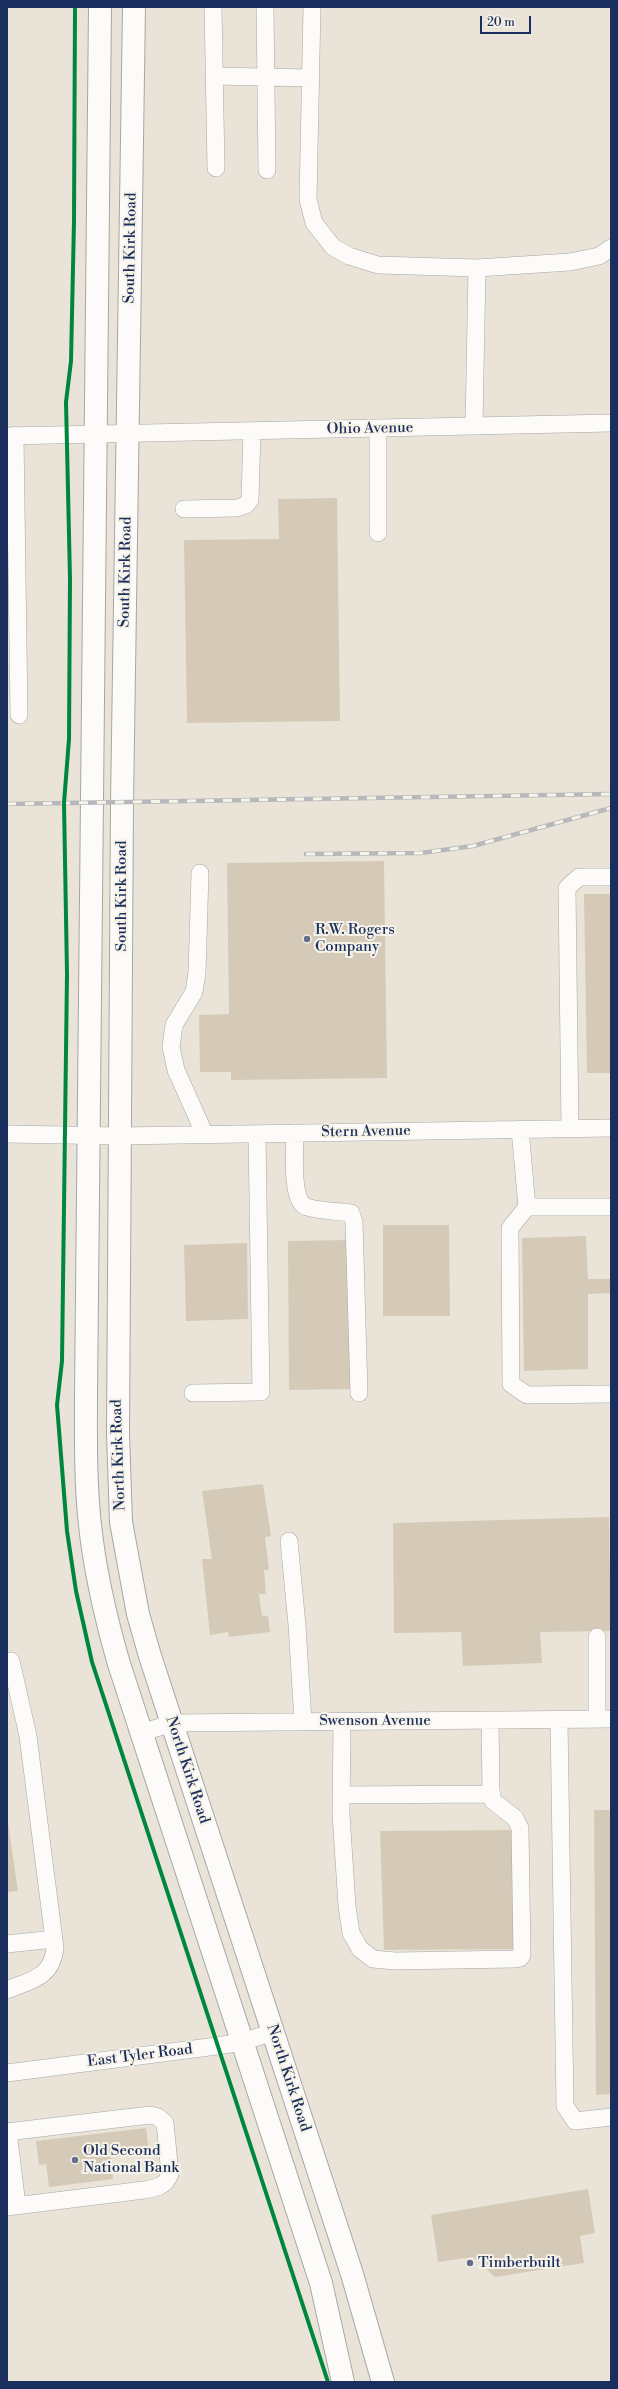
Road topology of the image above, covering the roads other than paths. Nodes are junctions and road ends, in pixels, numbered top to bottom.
1 (100, 7) edge
2 (134, 7) edge
3 (214, 7) edge
4 (265, 7) edge
5 (312, 7) edge
6 (215, 76) junction
7 (265, 78) junction
8 (311, 78) junction
9 (216, 168) dead end
10 (267, 170) dead end
11 (611, 248) edge
12 (477, 268) junction
13 (611, 424) edge
14 (474, 426) junction
15 (378, 428) junction
16 (252, 431) junction
17 (96, 433) junction
18 (129, 433) junction
19 (11, 435) edge
20 (184, 509) dead end
21 (378, 533) dead end
22 (19, 715) dead end
23 (200, 873) dead end
24 (611, 877) edge
25 (611, 1128) edge
26 (570, 1129) junction
27 (520, 1130) junction
28 (295, 1133) junction
29 (7, 1134) edge
30 (257, 1134) junction
31 (205, 1135) junction
32 (88, 1136) junction
33 (120, 1136) junction
34 (527, 1207) junction
35 (611, 1207) edge
36 (193, 1393) dead end
37 (359, 1394) dead end
38 (611, 1394) edge
39 (289, 1541) dead end
40 (597, 1637) dead end
41 (11, 1661) dead end
42 (604, 1719) edge
43 (490, 1720) junction
44 (559, 1720) junction
45 (303, 1722) junction
46 (342, 1722) junction
47 (172, 1723) junction
48 (141, 1733) junction
49 (492, 1794) junction
50 (342, 1795) junction
51 (54, 1939) junction
52 (7, 1944) edge
53 (7, 1990) edge
54 (273, 2032) junction
55 (242, 2042) junction
56 (7, 2072) edge
57 (611, 2117) edge
58 (7, 2132) edge
59 (12, 2206) edge
60 (343, 2382) edge
61 (383, 2382) edge

1 - 17 main road, South Kirk Road
2 - 18 main road, South Kirk Road
3 - 6 street
4 - 7 street
5 - 8 street
6 - 7 street
6 - 9 street
7 - 8 street
7 - 10 street
8 - 12 street
11 - 12 street
12 - 14 street
13 - 14 street, Ohio Avenue
14 - 15 street, Ohio Avenue
15 - 16 street, Ohio Avenue
15 - 21 street
16 - 18 street, Ohio Avenue
16 - 20 street
17 - 18 street, Ohio Avenue
17 - 19 street, Ohio Avenue
17 - 32 main road, South Kirk Road
18 - 33 main road, South Kirk Road
19 - 22 street
23 - 31 street
24 - 26 street
25 - 26 street, Stern Avenue
26 - 27 street, Stern Avenue
27 - 28 street, Stern Avenue
27 - 34 street
28 - 30 street, Stern Avenue
28 - 37 street
29 - 32 street, Stern Avenue
30 - 31 street, Stern Avenue
30 - 36 street
31 - 33 street, Stern Avenue
32 - 33 street, Stern Avenue
32 - 48 main road, North Kirk Road
33 - 47 main road, North Kirk Road
34 - 35 street
34 - 38 street
39 - 45 street
40 - 42 street
41 - 51 street
42 - 44 street, Swenson Avenue
43 - 44 street, Swenson Avenue
43 - 46 street, Swenson Avenue
43 - 49 street
44 - 57 street
45 - 46 street, Swenson Avenue
45 - 47 street, Swenson Avenue
46 - 50 street
47 - 48 street, Swenson Avenue
47 - 54 main road, North Kirk Road
48 - 55 main road, North Kirk Road
49 - 50 street
49 - 50 street
51 - 52 street
51 - 53 street
54 - 55 street, East Tyler Road
54 - 61 main road, North Kirk Road
55 - 56 street, East Tyler Road
55 - 60 main road, North Kirk Road
58 - 59 street
58 - 59 street

